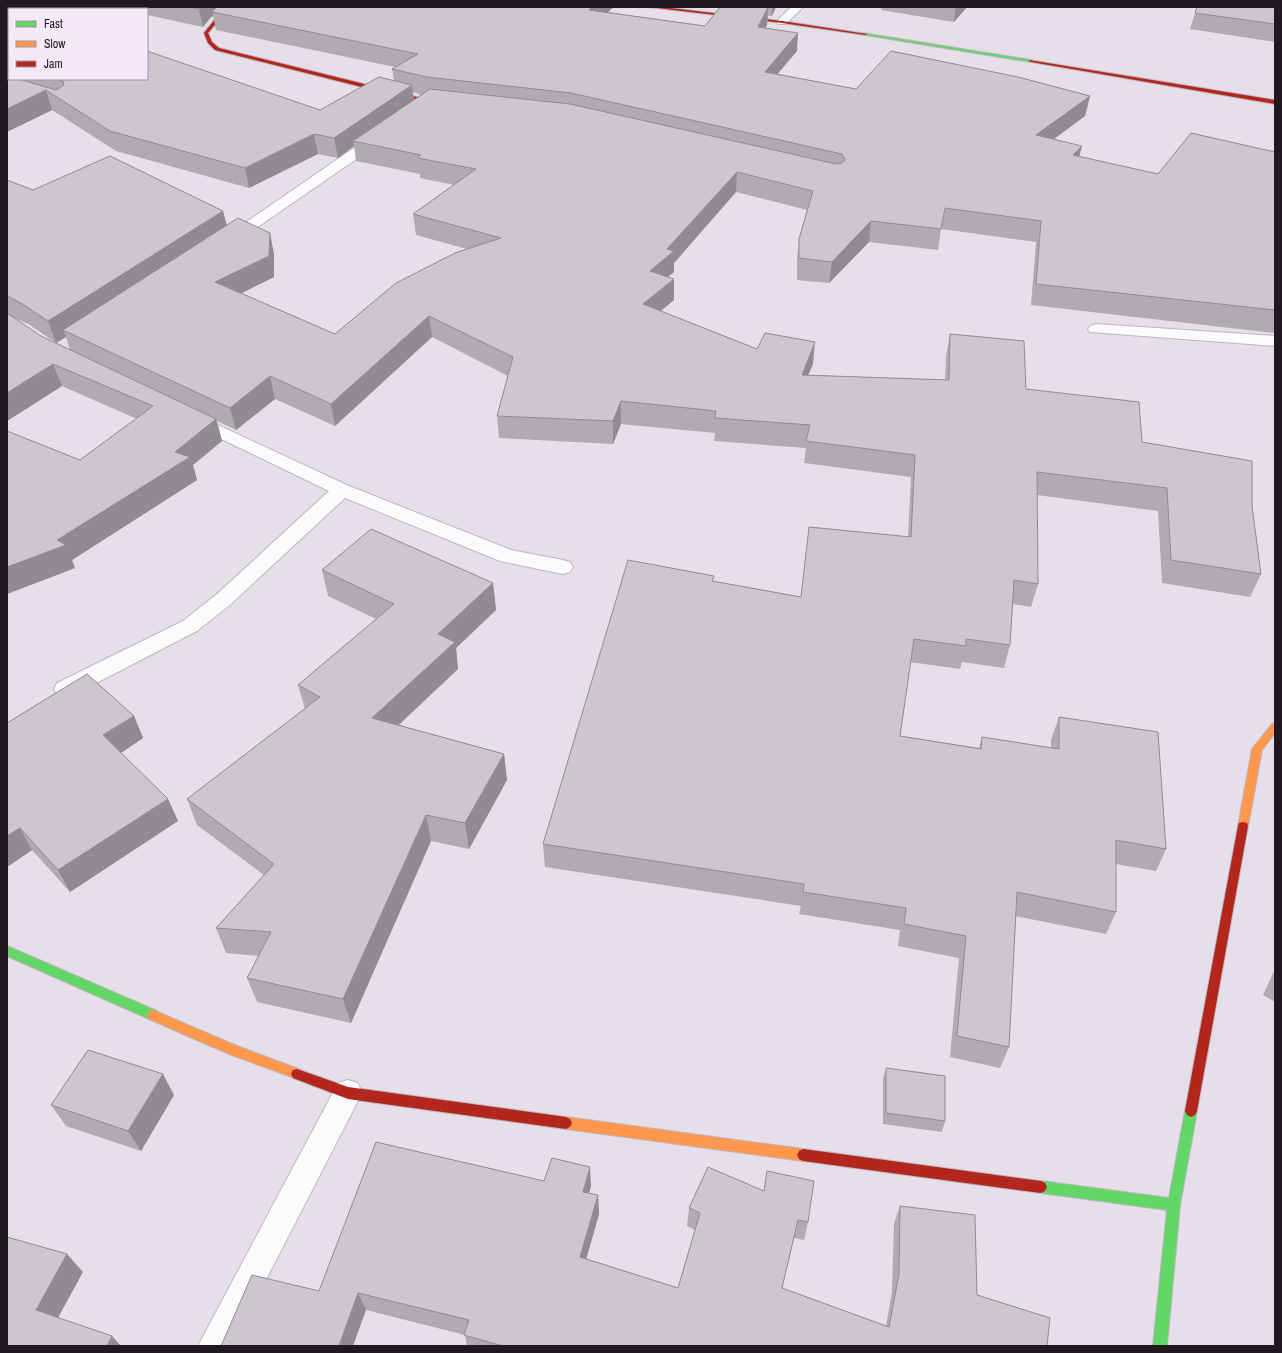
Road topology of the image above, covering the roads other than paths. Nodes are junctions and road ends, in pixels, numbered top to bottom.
1 (240, 7) edge
2 (650, 7) edge
3 (797, 7) edge
4 (782, 22) junction
5 (429, 102) junction
6 (1275, 102) edge
7 (453, 104) edge
8 (416, 111) edge
9 (390, 129) edge
10 (214, 250) edge
11 (1096, 329) dead end
12 (1275, 341) edge
13 (178, 411) edge
14 (342, 490) junction
15 (563, 567) dead end
16 (65, 689) edge
17 (1275, 726) edge
18 (7, 951) edge
19 (348, 1093) junction
20 (1174, 1205) junction
21 (214, 1346) edge
22 (1160, 1346) edge

1 - 5 street
2 - 4 street
3 - 4 street
4 - 6 street
5 - 7 street
5 - 8 street
9 - 10 street
11 - 12 street
13 - 14 street
14 - 15 street
14 - 16 street
17 - 20 street
18 - 19 street
19 - 20 street
19 - 21 street
20 - 22 street

